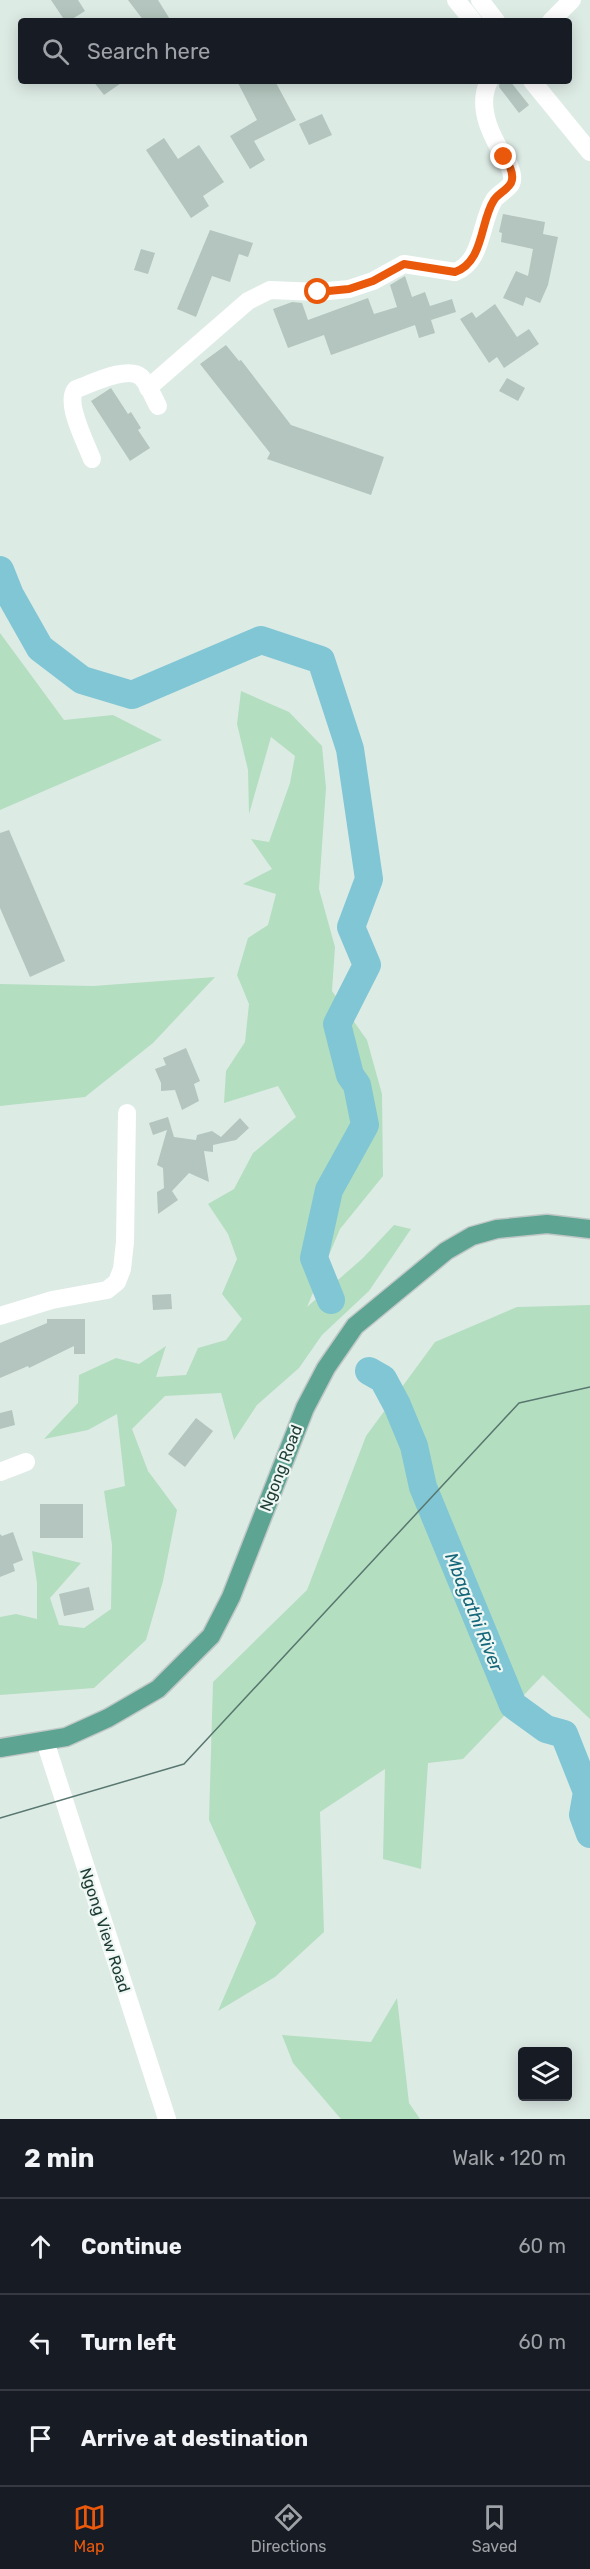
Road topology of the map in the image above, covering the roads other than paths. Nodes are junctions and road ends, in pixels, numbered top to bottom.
1 (456, 0) edge
2 (480, 0) edge
3 (572, 0) edge
4 (471, 18) edge
5 (494, 18) edge
6 (554, 18) edge
7 (488, 84) edge
8 (534, 84) edge
9 (590, 152) edge
10 (148, 388) junction
11 (158, 406) dead end
12 (92, 459) dead end
13 (127, 1113) dead end
14 (590, 1229) edge
15 (0, 1316) edge
16 (26, 1462) dead end
17 (0, 1472) edge
18 (45, 1741) junction
19 (0, 1748) edge
20 (167, 2119) edge

1 - 4 street
2 - 5 street
3 - 6 street
7 - 10 street
8 - 9 street
10 - 11 street
10 - 12 street
13 - 15 street
14 - 18 main road, Ngong Road
16 - 17 street
18 - 19 main road, Ngong Road
18 - 20 street, Ngong View Road

